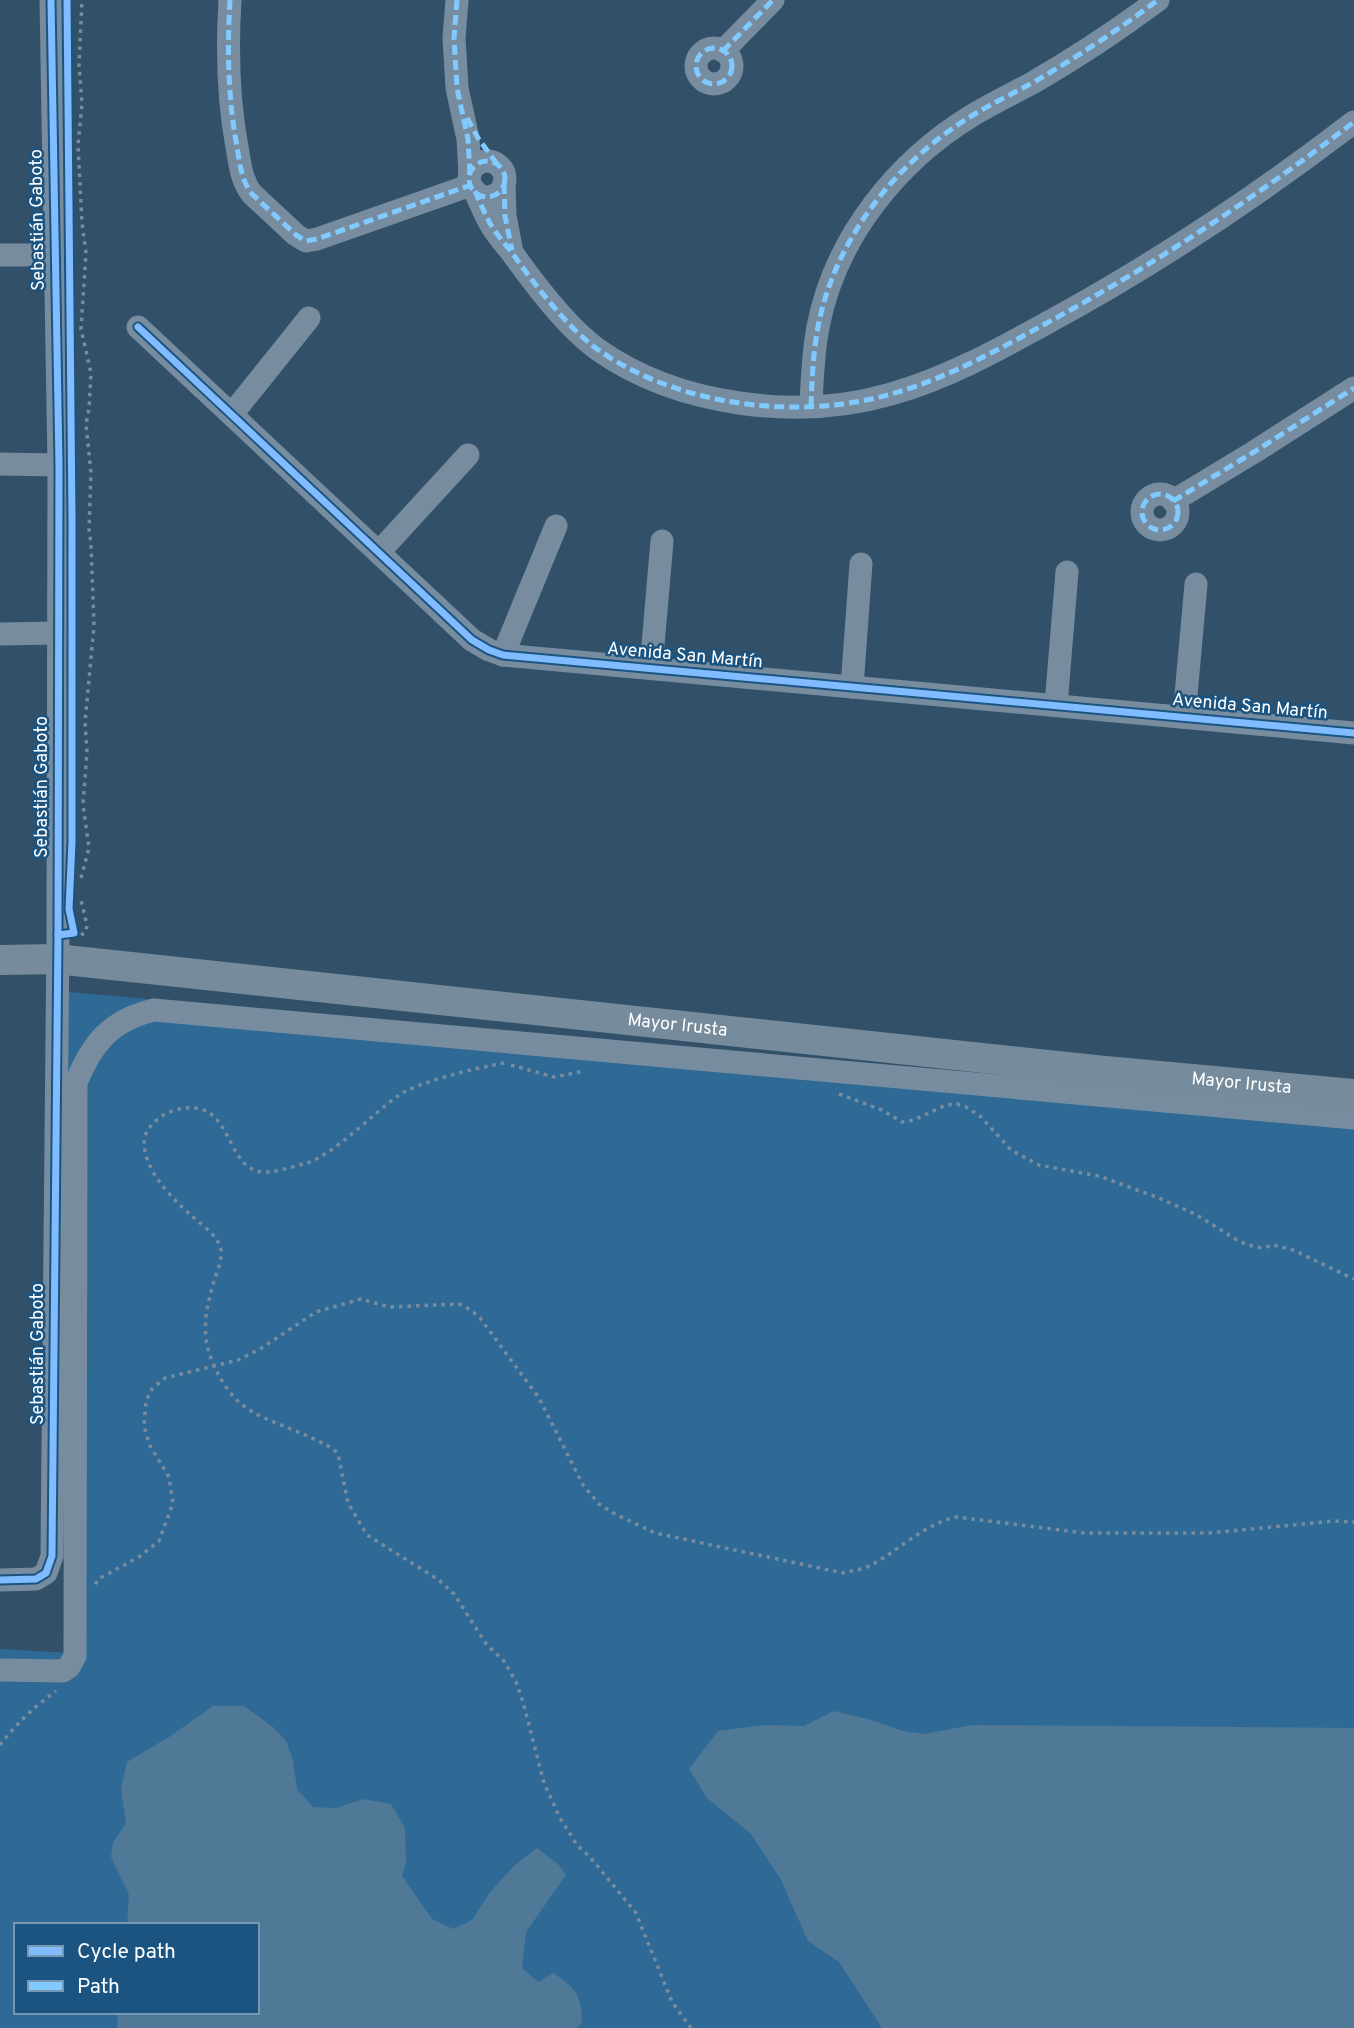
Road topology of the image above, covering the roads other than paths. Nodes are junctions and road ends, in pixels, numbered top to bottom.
1 (51, 0) edge
2 (230, 0) edge
3 (457, 0) edge
4 (773, 0) edge
5 (1158, 0) edge
6 (723, 51) dead end
7 (461, 106) junction
8 (1354, 122) edge
9 (501, 174) junction
10 (472, 184) junction
11 (513, 254) junction
12 (0, 255) edge
13 (55, 255) junction
14 (309, 318) dead end
15 (138, 327) dead end
16 (1354, 388) edge
17 (811, 406) junction
18 (232, 414) junction
19 (468, 455) dead end
20 (0, 464) edge
21 (59, 465) junction
22 (1173, 501) dead end
23 (556, 526) dead end
24 (662, 541) dead end
25 (379, 552) junction
26 (861, 564) dead end
27 (1067, 572) dead end
28 (1196, 584) dead end
29 (58, 633) junction
30 (0, 634) edge
31 (503, 655) junction
32 (651, 668) junction
33 (852, 687) junction
34 (1056, 705) junction
35 (1184, 717) junction
36 (1354, 733) edge
37 (63, 942) junction
38 (0, 960) edge
39 (1354, 1094) edge
40 (1354, 1118) edge
41 (0, 1580) edge
42 (0, 1670) edge

1 - 13 street, Sebastián Gaboto
2 - 10 street
3 - 7 street
4 - 6 street
5 - 17 street
7 - 9 street
7 - 10 street
8 - 17 street
9 - 10 street
9 - 11 street
10 - 11 street
11 - 17 street
12 - 13 street
13 - 21 street, Sebastián Gaboto
14 - 18 street
15 - 18 street, Avenida San Martín
16 - 22 street
18 - 25 street, Avenida San Martín
19 - 25 street
20 - 21 street
21 - 29 street, Sebastián Gaboto
23 - 31 street
24 - 32 street
25 - 31 street, Avenida San Martín
26 - 33 street
27 - 34 street
28 - 35 street
29 - 30 street
29 - 37 street, Sebastián Gaboto
31 - 32 street, Avenida San Martín
32 - 33 street, Avenida San Martín
33 - 34 street, Avenida San Martín
34 - 35 street, Avenida San Martín
35 - 36 street, Avenida San Martín
37 - 38 main road, Mayor Irusta
37 - 39 main road, Mayor Irusta
37 - 41 street, Sebastián Gaboto
40 - 42 street

